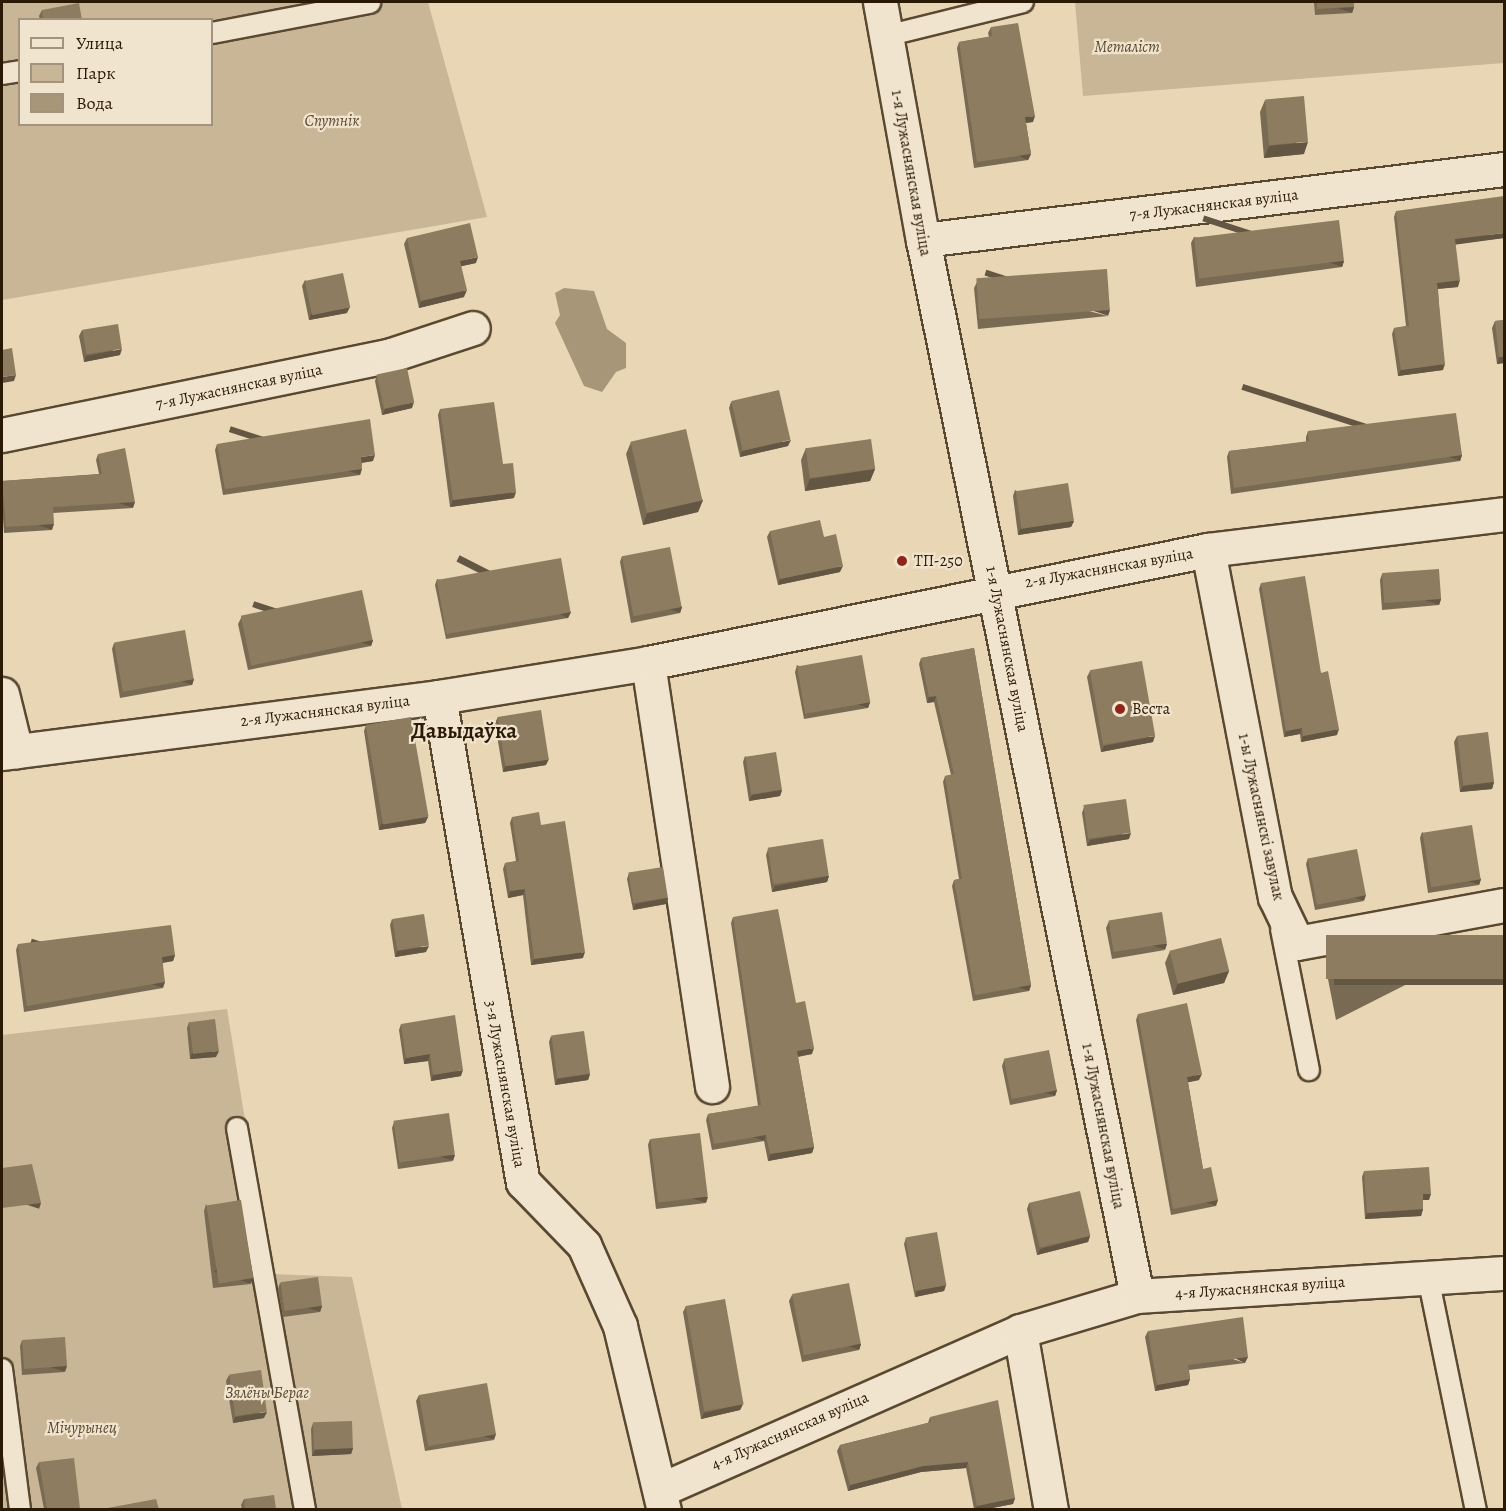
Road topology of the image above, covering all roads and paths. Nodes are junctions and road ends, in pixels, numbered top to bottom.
1 (880, 2) edge
2 (1023, 2) edge
3 (370, 3) edge
4 (213, 33) edge
5 (886, 36) junction
6 (18, 71) edge
7 (2, 74) edge
8 (1504, 169) edge
9 (923, 240) junction
10 (473, 328) dead end
11 (2, 435) edge
12 (1504, 514) edge
13 (1208, 550) junction
14 (994, 589) junction
15 (648, 663) junction
16 (2, 694) edge
17 (439, 697) junction
18 (9, 752) edge
19 (1275, 897) junction
20 (1504, 905) edge
21 (1309, 1070) dead end
22 (712, 1086) dead end
23 (237, 1128) dead end
24 (1504, 1273) edge
25 (1428, 1277) junction
26 (1137, 1296) junction
27 (1020, 1331) junction
28 (2, 1369) edge
29 (5, 1419) edge
30 (662, 1500) edge
31 (20, 1509) edge
32 (305, 1509) edge
33 (1051, 1509) edge
34 (1476, 1509) edge

1 - 5 street, 1-я Лужаснянская вуліца
2 - 5 lane
3 - 4 lane
5 - 9 street, 1-я Лужаснянская вуліца
6 - 7 lane
8 - 9 street, 7-я Лужаснянская вуліца
9 - 14 street, 1-я Лужаснянская вуліца
10 - 11 street, 7-я Лужаснянская вуліца
12 - 13 street, 2-я Лужаснянская вуліца
13 - 14 street, 2-я Лужаснянская вуліца
13 - 19 street, 1-ы Лужаснянскі завулак
14 - 15 street, 2-я Лужаснянская вуліца
14 - 26 street, 1-я Лужаснянская вуліца
15 - 17 street, 2-я Лужаснянская вуліца
15 - 22 street
16 - 18 street
17 - 18 street, 2-я Лужаснянская вуліца
17 - 30 street, 3-я Лужаснянская вуліца
19 - 20 street, 1-ы Лужаснянскі завулак
19 - 21 lane
23 - 32 lane
24 - 25 street, 4-я Лужаснянская вуліца
25 - 26 street, 4-я Лужаснянская вуліца
25 - 34 lane
26 - 27 street, 4-я Лужаснянская вуліца
27 - 30 street, 4-я Лужаснянская вуліца
27 - 33 street
28 - 29 lane
29 - 31 lane

